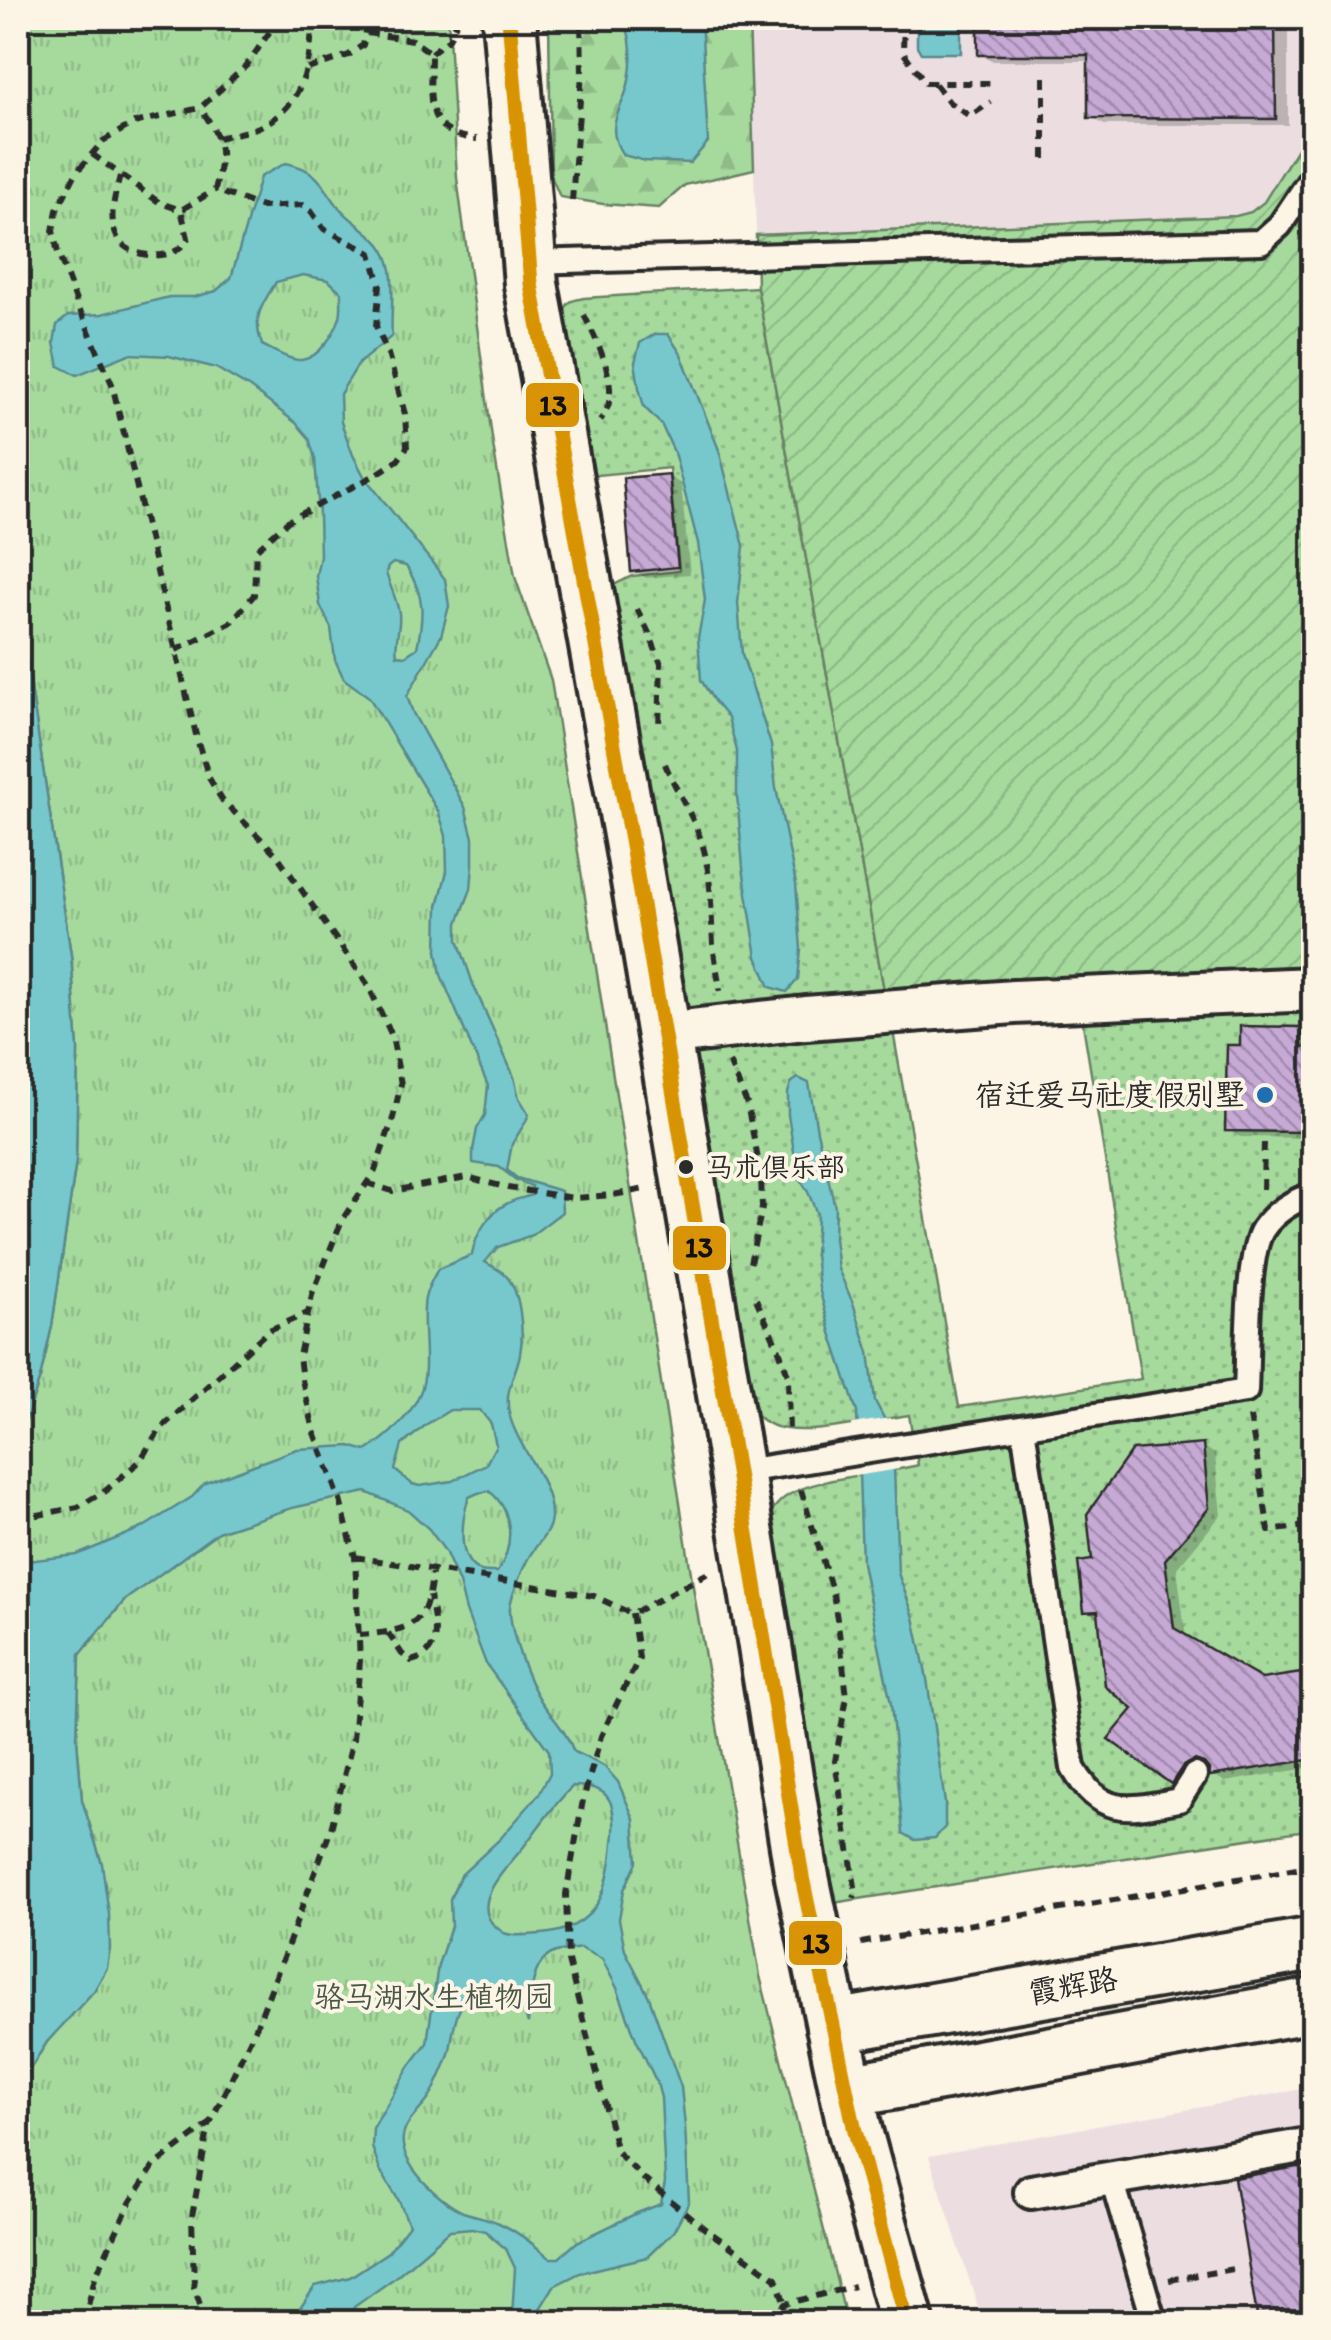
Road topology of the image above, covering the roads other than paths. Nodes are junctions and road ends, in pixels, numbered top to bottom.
1 (509, 18) edge
2 (1314, 174) edge
3 (529, 262) junction
4 (1314, 989) edge
5 (664, 1034) junction
6 (1314, 1195) edge
7 (1023, 1427) junction
8 (737, 1472) junction
9 (1195, 1775) dead end
10 (1314, 1944) edge
11 (1314, 2005) edge
12 (833, 2027) junction
13 (848, 2091) junction
14 (1314, 2144) edge
15 (1112, 2178) junction
16 (1031, 2192) dead end
17 (900, 2299) edge
18 (1154, 2322) edge

1 - 3 street
2 - 3 lane
3 - 5 street
4 - 5 street
5 - 8 street
6 - 7 lane
7 - 8 lane
7 - 9 lane
8 - 12 street
10 - 12 street, 霞辉路
11 - 13 street, 霞辉路
12 - 13 street
13 - 17 street
14 - 15 street
15 - 16 street
15 - 18 lane

